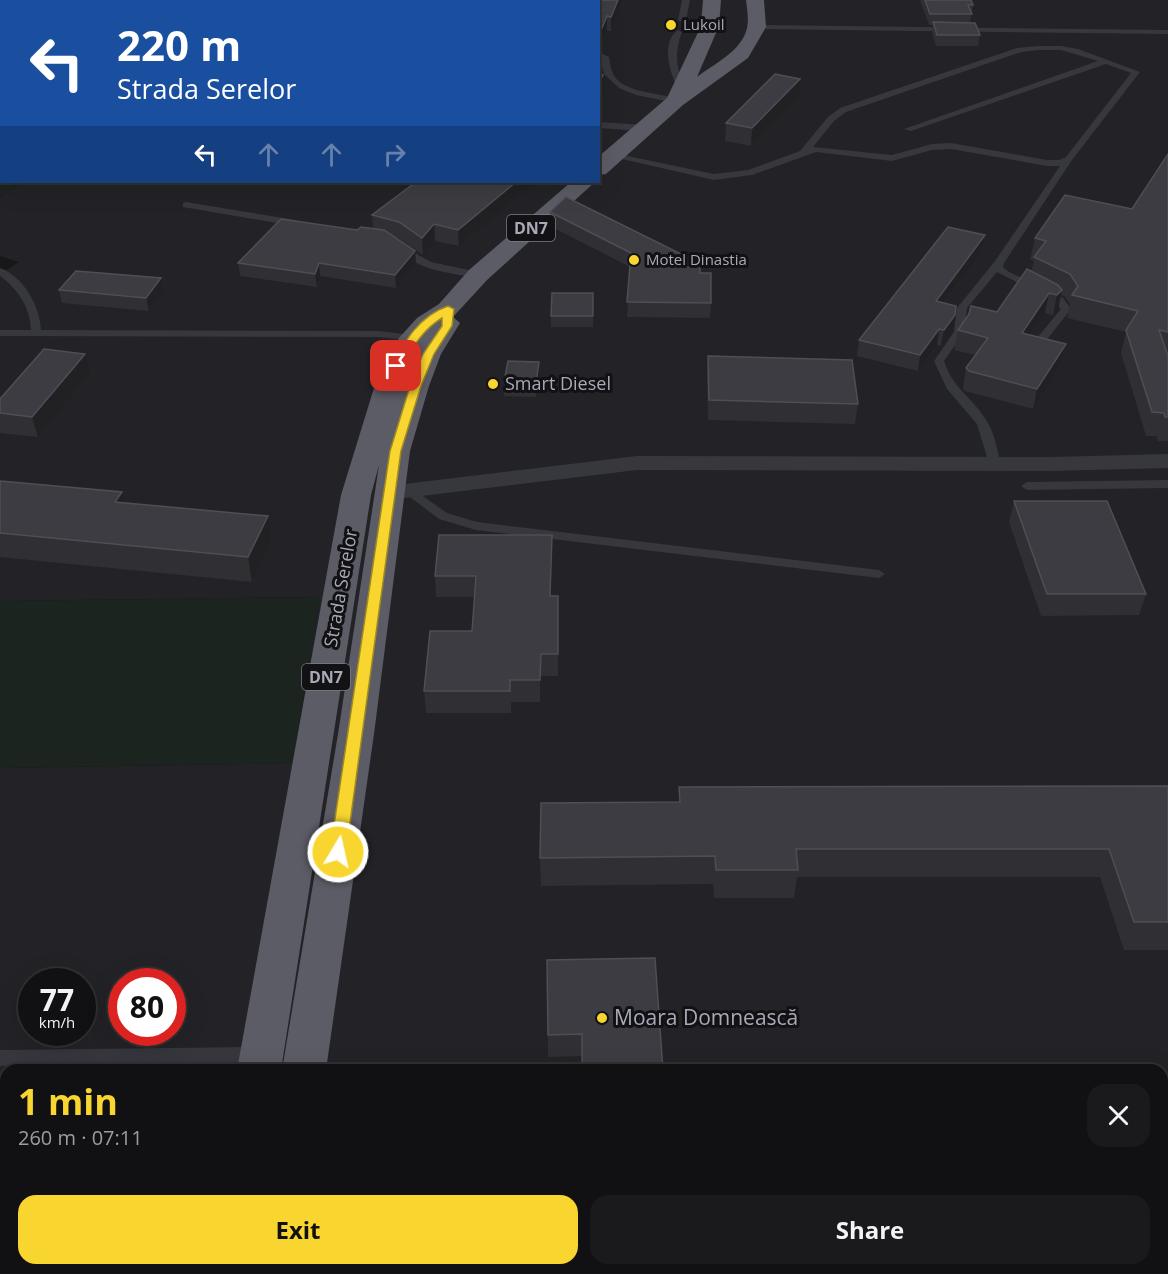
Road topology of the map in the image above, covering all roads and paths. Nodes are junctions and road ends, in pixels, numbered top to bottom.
1 (686, 0) edge
2 (712, 0) edge
3 (755, 0) edge
4 (682, 20) dead end
5 (757, 27) junction
6 (678, 32) dead end
7 (1168, 32) edge
8 (725, 44) dead end
9 (600, 55) edge
10 (1107, 61) junction
11 (679, 94) junction
12 (600, 125) edge
13 (646, 128) junction
14 (908, 129) dead end
15 (804, 152) junction
16 (1069, 159) junction
17 (606, 163) edge
18 (583, 183) edge
19 (186, 205) dead end
20 (309, 225) edge
21 (396, 242) edge
22 (999, 264) junction
23 (0, 271) edge
24 (478, 275) junction
25 (448, 309) junction
26 (0, 333) edge
27 (36, 333) junction
28 (412, 338) junction
29 (1041, 340) edge
30 (1168, 461) edge
31 (995, 464) junction
32 (1168, 484) edge
33 (1027, 486) dead end
34 (399, 492) junction
35 (879, 574) dead end
36 (0, 1058) edge
37 (261, 1062) edge
38 (305, 1064) edge

1 - 4 lane
2 - 11 highway
3 - 5 highway
5 - 7 lane
5 - 11 highway
6 - 11 lane
8 - 11 highway
9 - 11 lane
10 - 14 lane
10 - 15 lane
10 - 16 lane
11 - 13 highway
12 - 13 lane
13 - 17 highway
15 - 16 lane
15 - 17 lane
16 - 22 lane
18 - 24 highway, Strada Serelor / DN7
19 - 20 lane
21 - 24 lane
22 - 29 lane
22 - 31 lane
23 - 27 lane
24 - 25 highway, Strada Serelor / DN7
25 - 28 highway, Strada Serelor / DN7
25 - 34 highway, Strada Serelor / DN7
26 - 27 lane
27 - 28 lane
28 - 37 highway, Strada Serelor / DN7
30 - 31 street
31 - 34 street
32 - 33 lane
34 - 35 lane
34 - 38 highway, Strada Serelor / DN7
36 - 37 lane

